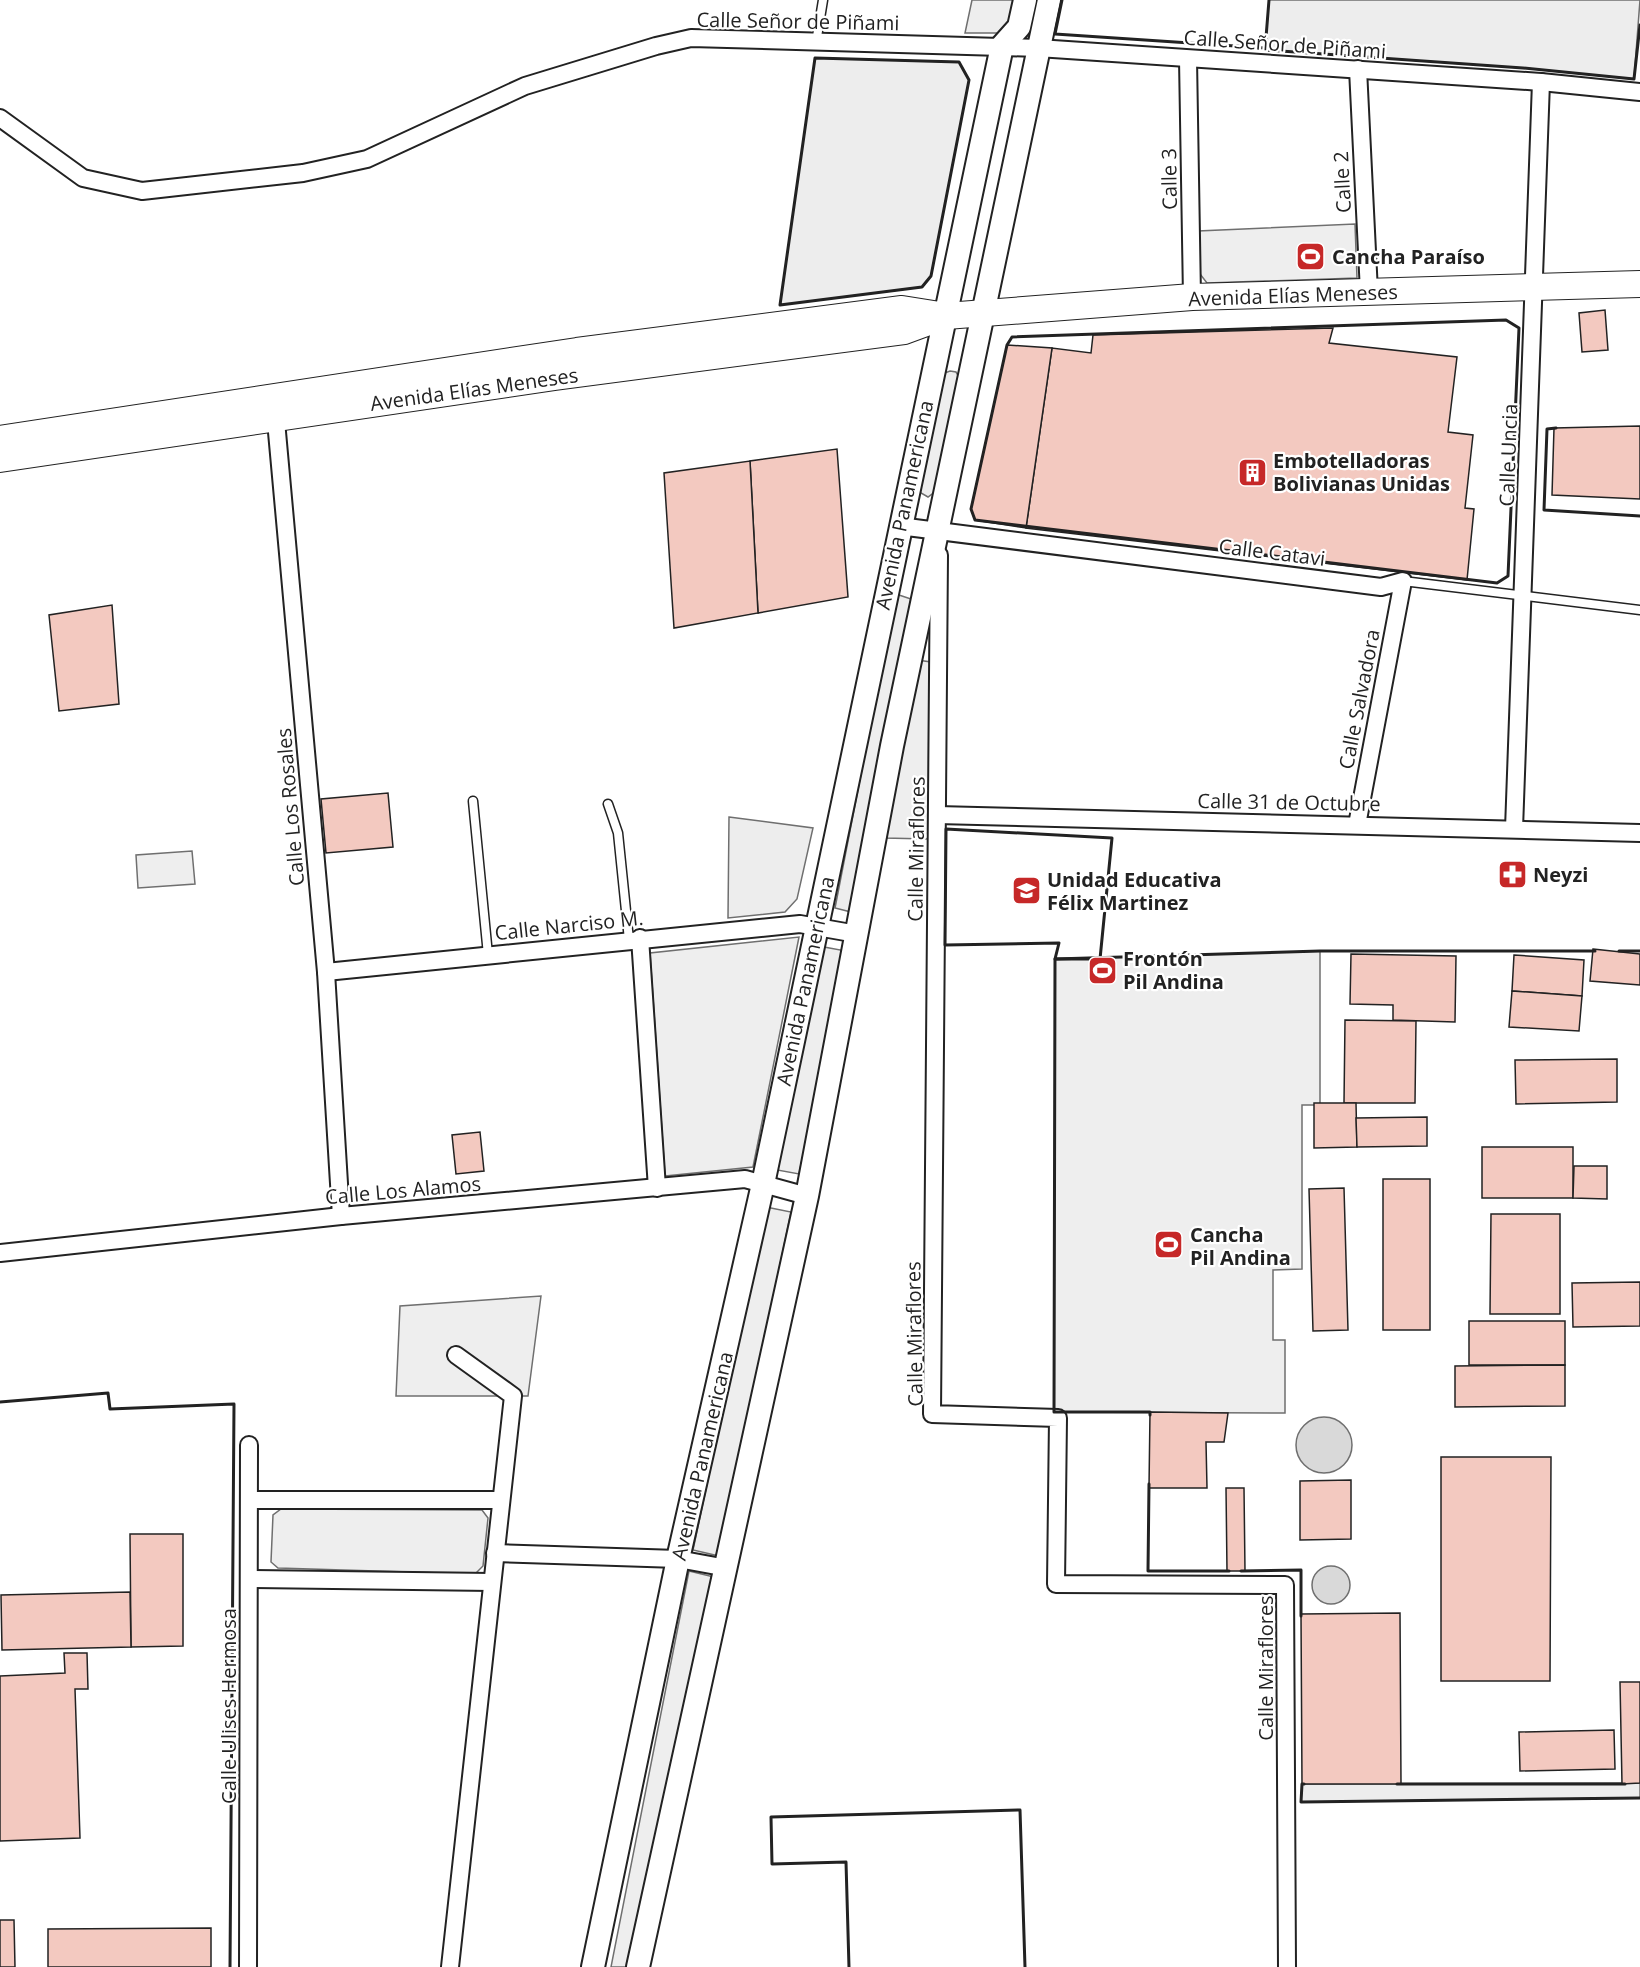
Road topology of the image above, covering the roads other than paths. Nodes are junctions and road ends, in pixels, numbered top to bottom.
1 (823, 0) edge
2 (1025, 0) edge
3 (1049, 0) edge
4 (815, 43) junction
5 (1002, 46) junction
6 (1038, 48) junction
7 (1188, 59) junction
8 (1358, 69) junction
9 (1541, 81) junction
10 (1640, 92) edge
11 (0, 118) edge
12 (1640, 284) edge
13 (1534, 288) junction
14 (1369, 292) junction
15 (1192, 297) junction
16 (984, 313) junction
17 (946, 316) junction
18 (274, 407) junction
19 (174, 424) junction
20 (0, 439) edge
21 (0, 459) edge
22 (899, 526) junction
23 (938, 532) junction
24 (1403, 581) junction
25 (1524, 597) junction
26 (1640, 610) edge
27 (473, 801) dead end
28 (608, 804) dead end
29 (937, 815) junction
30 (1357, 825) junction
31 (1514, 830) junction
32 (1640, 833) edge
33 (817, 926) junction
34 (857, 934) junction
35 (634, 939) junction
36 (488, 955) junction
37 (326, 972) junction
38 (763, 1184) junction
39 (657, 1188) junction
40 (807, 1197) junction
41 (342, 1216) junction
42 (0, 1253) edge
43 (456, 1355) dead end
44 (249, 1445) dead end
45 (249, 1500) junction
46 (501, 1500) junction
47 (495, 1552) junction
48 (678, 1559) junction
49 (727, 1568) junction
50 (249, 1579) junction
51 (492, 1582) junction
52 (248, 1967) edge
53 (450, 1967) edge
54 (593, 1967) edge
55 (638, 1967) edge
56 (1287, 1967) edge

1 - 4 lane
2 - 5 main road, Avenida Panamericana
3 - 6 main road, Avenida Panamericana
4 - 5 street, Calle Señor de Piñami
4 - 11 street, Calle Señor de Piñami
5 - 6 street, Calle Señor de Piñami
5 - 17 main road, Avenida Panamericana
6 - 7 street, Calle Señor de Piñami
6 - 16 main road, Avenida Panamericana
7 - 8 street, Calle Señor de Piñami
7 - 15 street, Calle 3
8 - 9 street, Calle Señor de Piñami
8 - 14 street, Calle 2
9 - 10 street, Calle Señor de Piñami
9 - 13 street, Calle Uncia
12 - 13 main road, Avenida Elías Meneses
13 - 14 main road, Avenida Elías Meneses
13 - 25 street, Calle Uncia
14 - 15 main road, Avenida Elías Meneses
15 - 16 main road, Avenida Elías Meneses
16 - 17 main road, Avenida Elías Meneses
16 - 23 main road, Avenida Panamericana
17 - 18 main road, Avenida Elías Meneses
17 - 22 main road, Avenida Panamericana
18 - 19 main road, Avenida Elías Meneses
18 - 37 street, Calle Los Rosales
19 - 20 main road, Avenida Elías Meneses
19 - 21 main road, Avenida Elías Meneses
22 - 23 street, Calle Catavi
22 - 33 main road, Avenida Panamericana
23 - 24 street, Calle Catavi
23 - 29 street, Calle Miraflores
23 - 34 main road, Avenida Panamericana
24 - 25 lane, Calle Catavi
24 - 30 street, Calle Salvadora
25 - 26 lane, Calle Catavi
25 - 31 street, Calle Uncia
27 - 36 lane
28 - 35 lane
29 - 30 street, Calle 31 de Octubre
29 - 56 street, Calle Miraflores
30 - 31 street, Calle 31 de Octubre
31 - 32 street, Calle 31 de Octubre
33 - 34 street, Calle Narciso M.
33 - 35 street, Calle Narciso M.
33 - 38 main road, Avenida Panamericana
34 - 40 main road, Avenida Panamericana
35 - 36 street, Calle Narciso M.
35 - 39 street
36 - 37 street, Calle Narciso M.
37 - 41 street, Calle Los Rosales
38 - 39 street, Calle Los Alamos
38 - 40 street, Calle Los Alamos
38 - 48 main road, Avenida Panamericana
39 - 41 street, Calle Los Alamos
40 - 49 main road, Avenida Panamericana
41 - 42 street, Calle Los Alamos
43 - 46 street
44 - 45 street, Calle Ulises Hermosa
45 - 46 street
45 - 50 street, Calle Ulises Hermosa
46 - 47 street
47 - 48 street
47 - 51 street
48 - 49 street
48 - 54 main road, Avenida Panamericana
49 - 55 main road, Avenida Panamericana
50 - 51 street
50 - 52 street, Calle Ulises Hermosa
51 - 53 street

